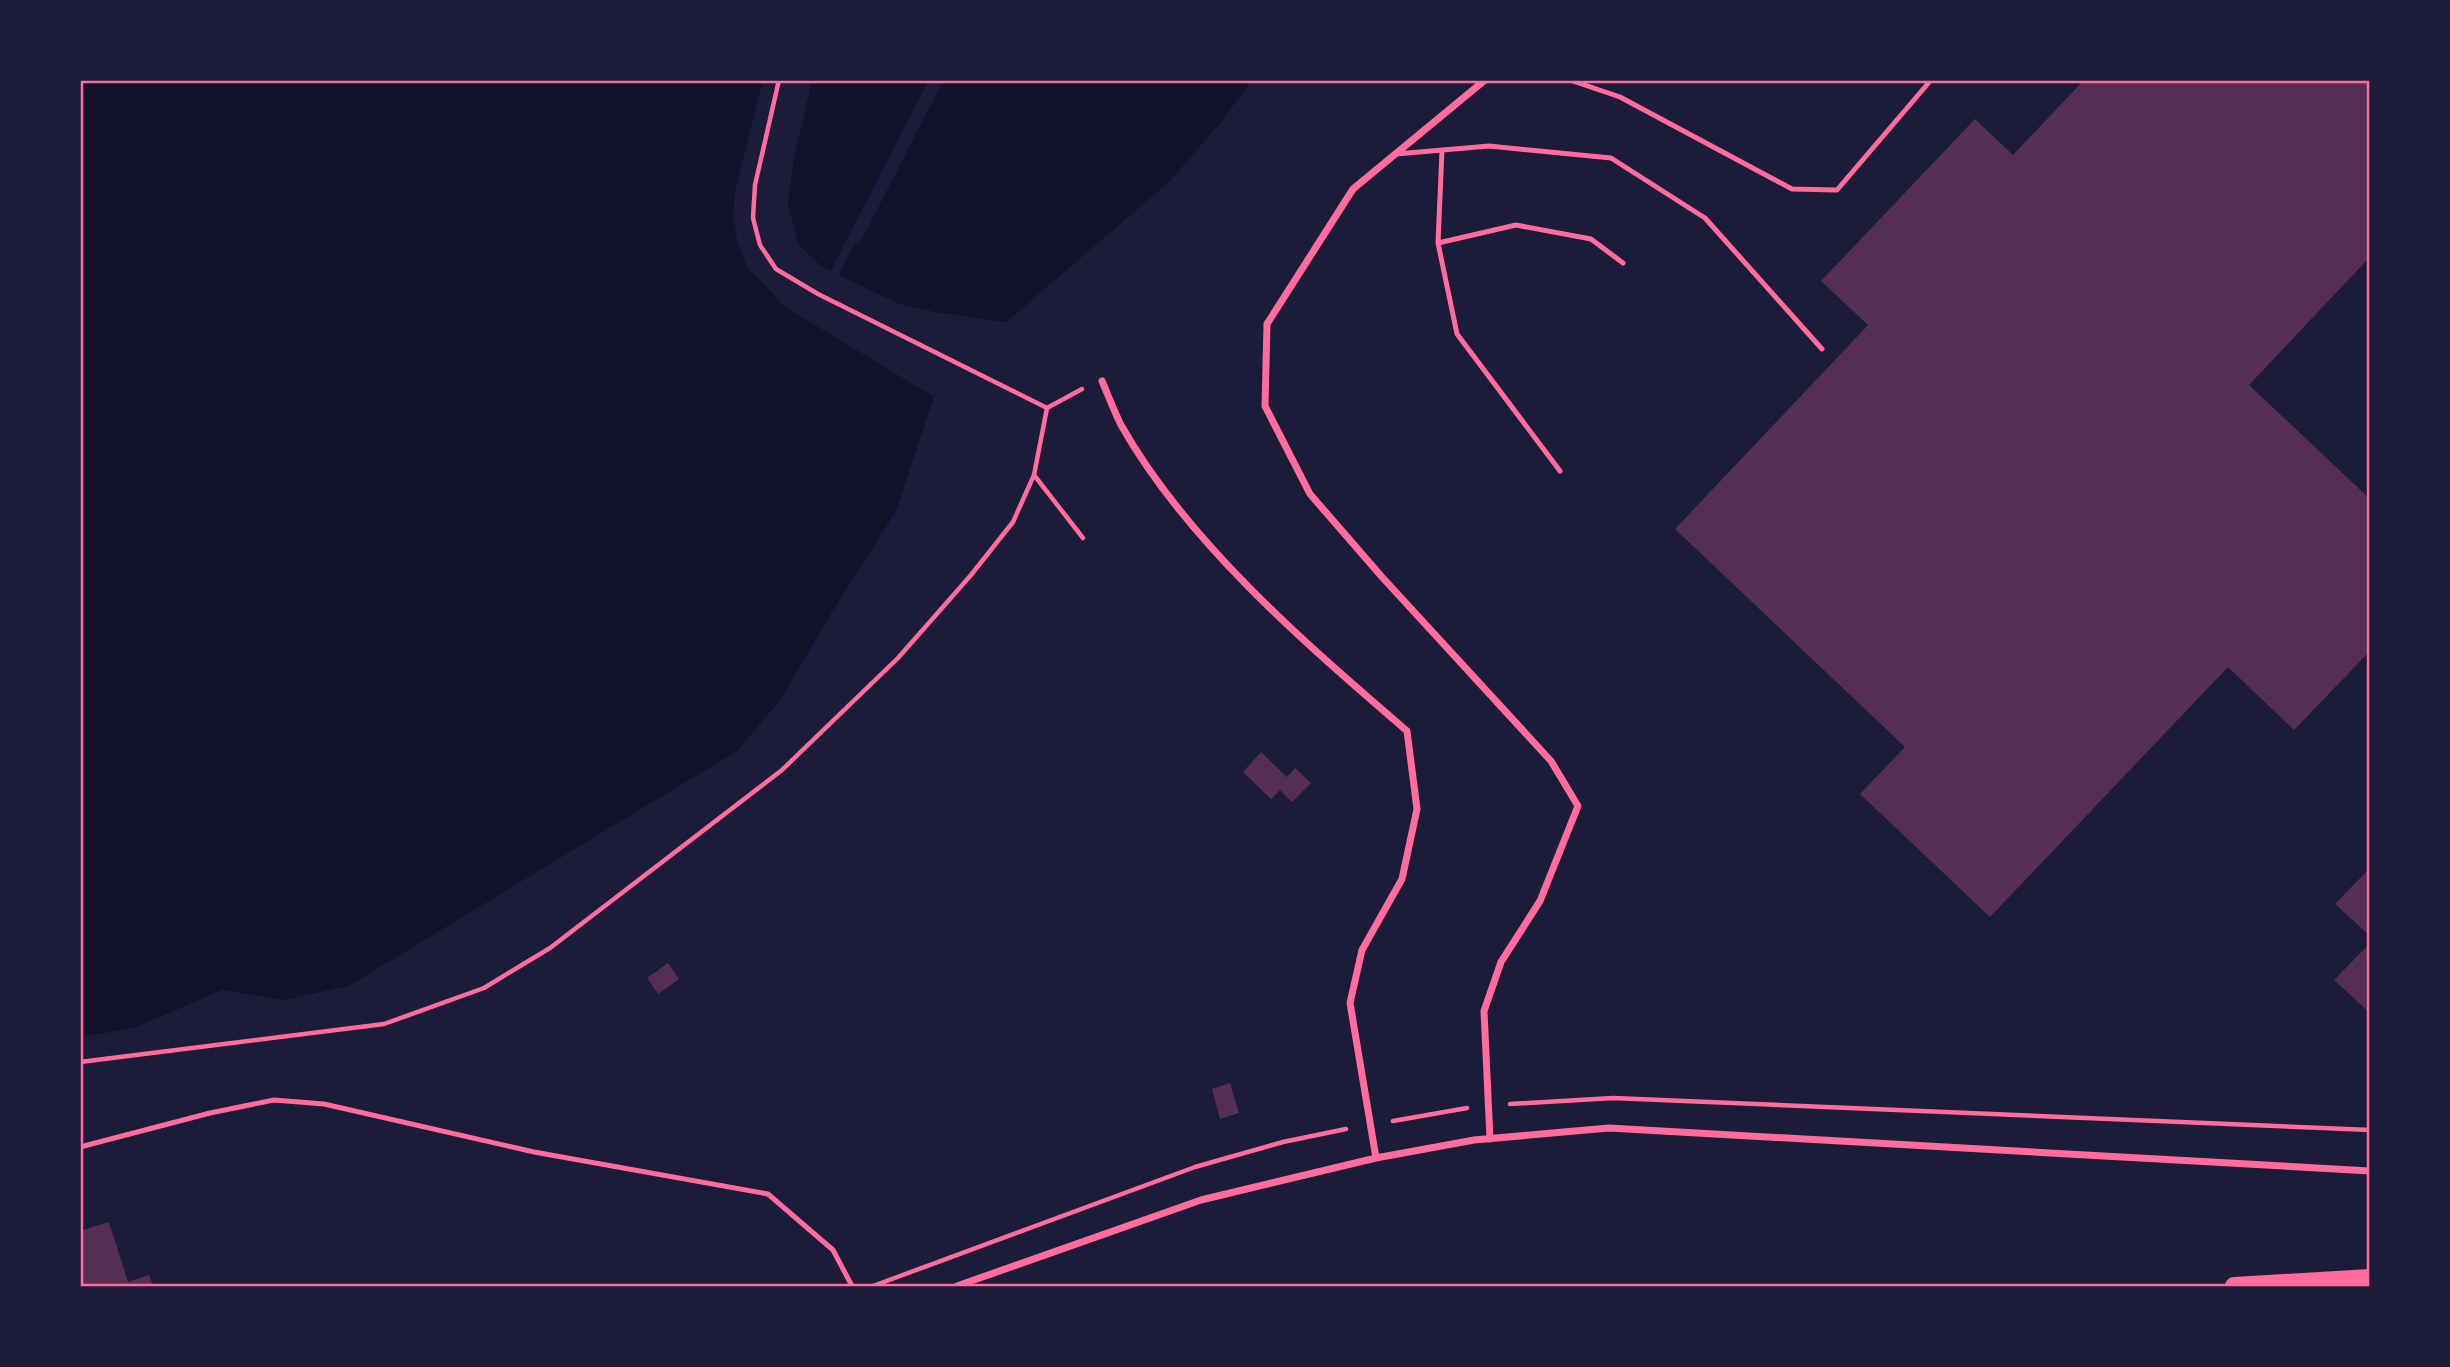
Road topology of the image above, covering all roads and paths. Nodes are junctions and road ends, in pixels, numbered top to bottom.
1 (779, 80) edge
2 (1485, 80) edge
3 (1570, 80) edge
4 (1931, 80) edge
5 (1442, 150) junction
6 (1396, 154) junction
7 (1438, 243) junction
8 (1623, 262) dead end
9 (1822, 349) dead end
10 (1102, 380) joint
11 (1046, 408) junction
12 (1560, 471) dead end
13 (1034, 475) junction
14 (1083, 538) dead end
15 (80, 1062) edge
16 (1490, 1139) junction
17 (80, 1147) edge
18 (1376, 1158) junction
19 (2370, 1171) edge
20 (2370, 1278) edge
21 (852, 1286) edge
22 (957, 1286) edge
23 (2234, 1286) edge

1 - 11 path
2 - 6 street
3 - 4 lane
5 - 6 lane
5 - 7 lane
5 - 9 lane
6 - 16 street
7 - 8 lane
7 - 12 lane
10 - 11 path
10 - 18 street
11 - 13 path
13 - 14 path
13 - 15 path
16 - 18 street
16 - 19 street
17 - 21 lane
18 - 22 street
20 - 23 main road

